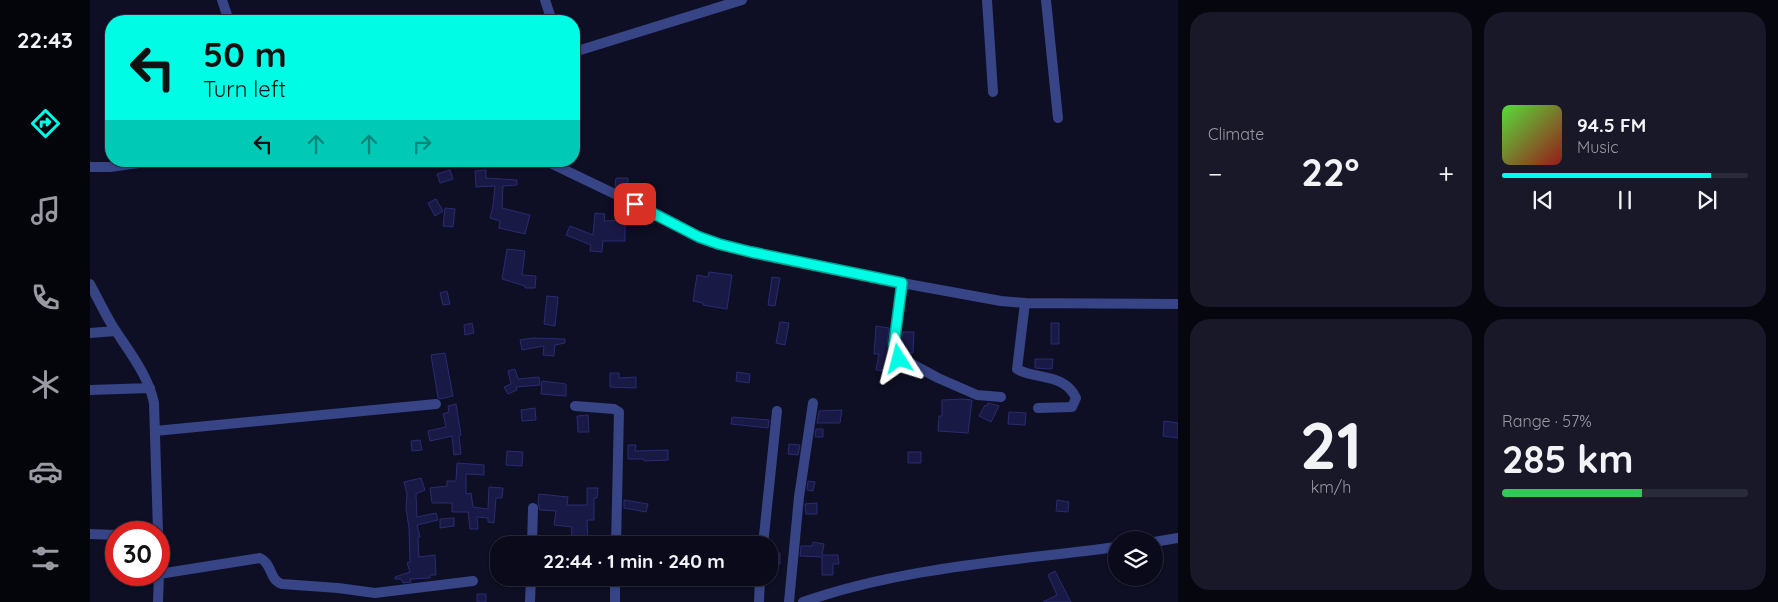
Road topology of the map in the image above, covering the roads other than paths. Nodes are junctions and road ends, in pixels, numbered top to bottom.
1 (222, 0) edge
2 (546, 0) edge
3 (742, 0) edge
4 (987, 0) edge
5 (1046, 0) edge
6 (227, 15) edge
7 (550, 15) edge
8 (580, 50) edge
9 (993, 92) dead end
10 (1058, 118) dead end
11 (90, 167) edge
12 (105, 167) edge
13 (559, 167) edge
14 (902, 283) junction
15 (90, 284) edge
16 (1024, 303) junction
17 (1178, 304) edge
18 (116, 331) junction
19 (90, 333) edge
20 (150, 388) junction
21 (90, 390) edge
22 (1002, 397) dead end
23 (813, 403) dead end
24 (436, 404) dead end
25 (575, 406) dead end
26 (1038, 408) dead end
27 (778, 411) dead end
28 (155, 431) junction
29 (533, 508) dead end
30 (158, 521) edge
31 (90, 534) edge
32 (105, 535) edge
33 (532, 536) edge
34 (616, 536) edge
35 (764, 536) edge
36 (1178, 538) edge
37 (1163, 540) edge
38 (1108, 548) edge
39 (170, 572) edge
40 (473, 581) dead end
41 (159, 586) edge
42 (531, 586) edge
43 (615, 586) edge
44 (760, 586) edge
45 (158, 602) edge
46 (530, 602) edge
47 (615, 602) edge
48 (759, 602) edge
49 (789, 602) edge
50 (803, 602) edge

1 - 6 street
2 - 7 street
3 - 8 street
4 - 9 street
5 - 10 street
11 - 12 street
13 - 14 street
14 - 16 street
14 - 22 street
15 - 18 street
16 - 17 street
16 - 26 street
18 - 19 street
18 - 20 street
20 - 21 street
20 - 28 street
23 - 49 street
24 - 28 street
25 - 34 street
27 - 35 street
28 - 30 street
29 - 33 street
31 - 32 street
36 - 37 street
38 - 50 street
39 - 40 street
41 - 45 street
42 - 46 street
43 - 47 street
44 - 48 street

